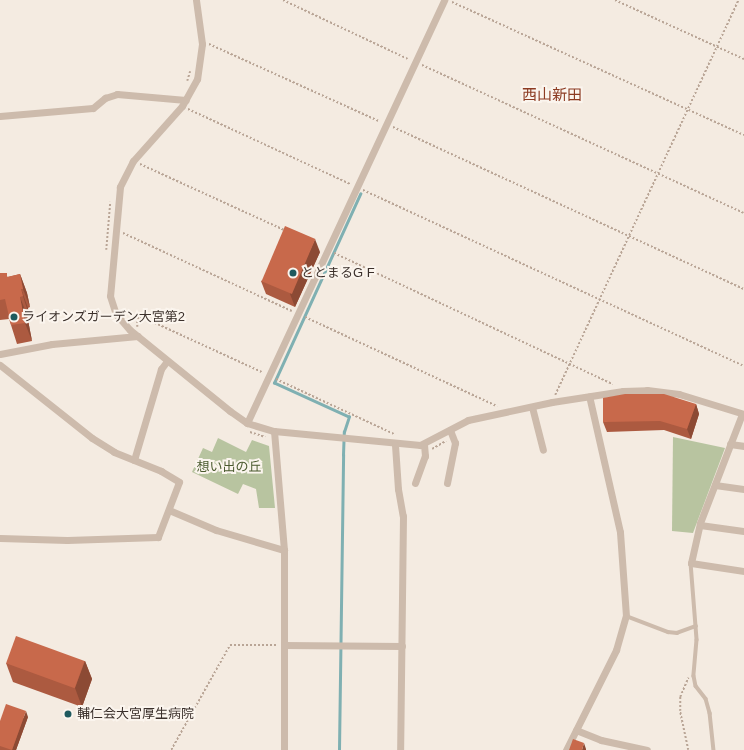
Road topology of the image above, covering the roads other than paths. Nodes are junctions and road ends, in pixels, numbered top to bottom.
1 (196, 0) edge
2 (445, 0) edge
3 (184, 103) junction
4 (0, 116) edge
5 (138, 336) junction
6 (0, 354) edge
7 (166, 361) junction
8 (0, 365) edge
9 (589, 396) junction
10 (532, 407) junction
11 (743, 414) edge
12 (247, 427) junction
13 (450, 430) junction
14 (274, 432) junction
15 (424, 444) junction
16 (730, 444) junction
17 (395, 445) junction
18 (744, 446) edge
19 (543, 450) dead end
20 (134, 460) junction
21 (415, 483) dead end
22 (448, 484) dead end
23 (715, 485) junction
24 (744, 489) edge
25 (169, 510) junction
26 (700, 525) junction
27 (744, 531) edge
28 (0, 538) edge
29 (284, 550) junction
30 (691, 563) junction
31 (744, 571) edge
32 (626, 616) junction
33 (696, 626) junction
34 (284, 645) junction
35 (402, 646) junction
36 (576, 730) junction
37 (284, 750) edge
38 (400, 750) edge
39 (566, 750) edge
40 (647, 750) edge
41 (714, 750) edge

1 - 3 street
2 - 12 street
3 - 4 street
3 - 5 street
5 - 6 street
5 - 7 street
7 - 12 street
7 - 20 street
8 - 20 street
9 - 10 street
9 - 11 street
9 - 32 street
10 - 13 street
10 - 19 street
11 - 16 street
12 - 14 street
13 - 15 street
13 - 22 street
14 - 17 street
14 - 29 street
15 - 17 street
15 - 21 street
16 - 18 street
16 - 23 street
17 - 35 street
20 - 25 street
23 - 24 street
23 - 26 street
25 - 28 street
25 - 29 street
26 - 27 street
26 - 30 street
29 - 34 street
30 - 31 street
30 - 33 lane
32 - 33 lane
32 - 36 street
33 - 41 lane
34 - 35 street
34 - 37 street
35 - 38 street
36 - 39 street
36 - 40 street

